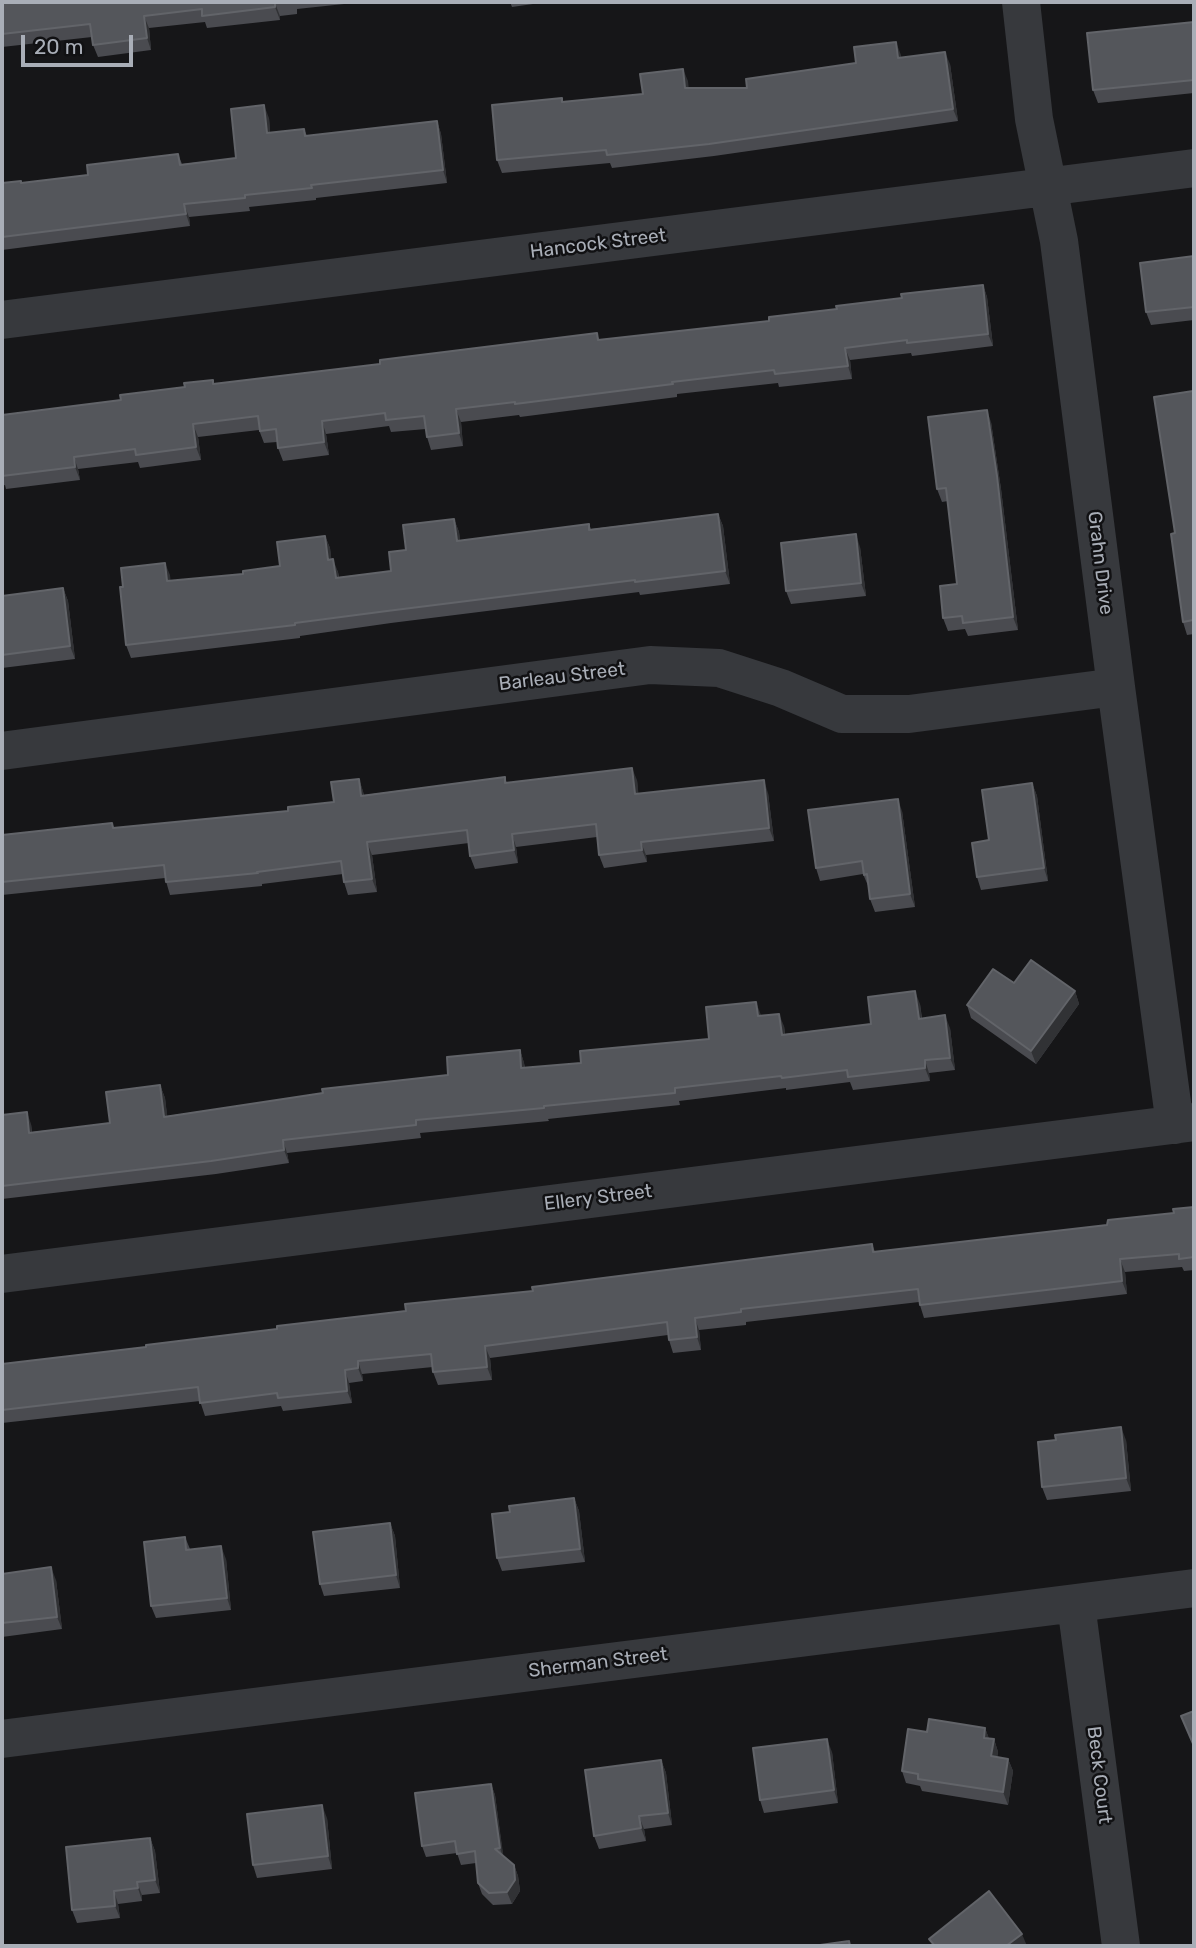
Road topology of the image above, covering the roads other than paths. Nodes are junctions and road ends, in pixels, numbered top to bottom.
1 (1021, 2) edge
2 (1194, 168) edge
3 (1048, 187) junction
4 (2, 320) edge
5 (1116, 687) junction
6 (2, 751) edge
7 (1185, 1123) edge
8 (2, 1273) edge
9 (1194, 1588) edge
10 (1076, 1604) junction
11 (2, 1739) edge
12 (1121, 1946) edge

1 - 3 street, Grahn Drive
2 - 3 street, Hancock Street
3 - 4 street, Hancock Street
3 - 5 street, Grahn Drive
5 - 6 street, Barleau Street
5 - 7 street, Grahn Drive
7 - 8 street, Ellery Street
9 - 10 street, Sherman Street
10 - 11 street, Sherman Street
10 - 12 street, Beck Court

